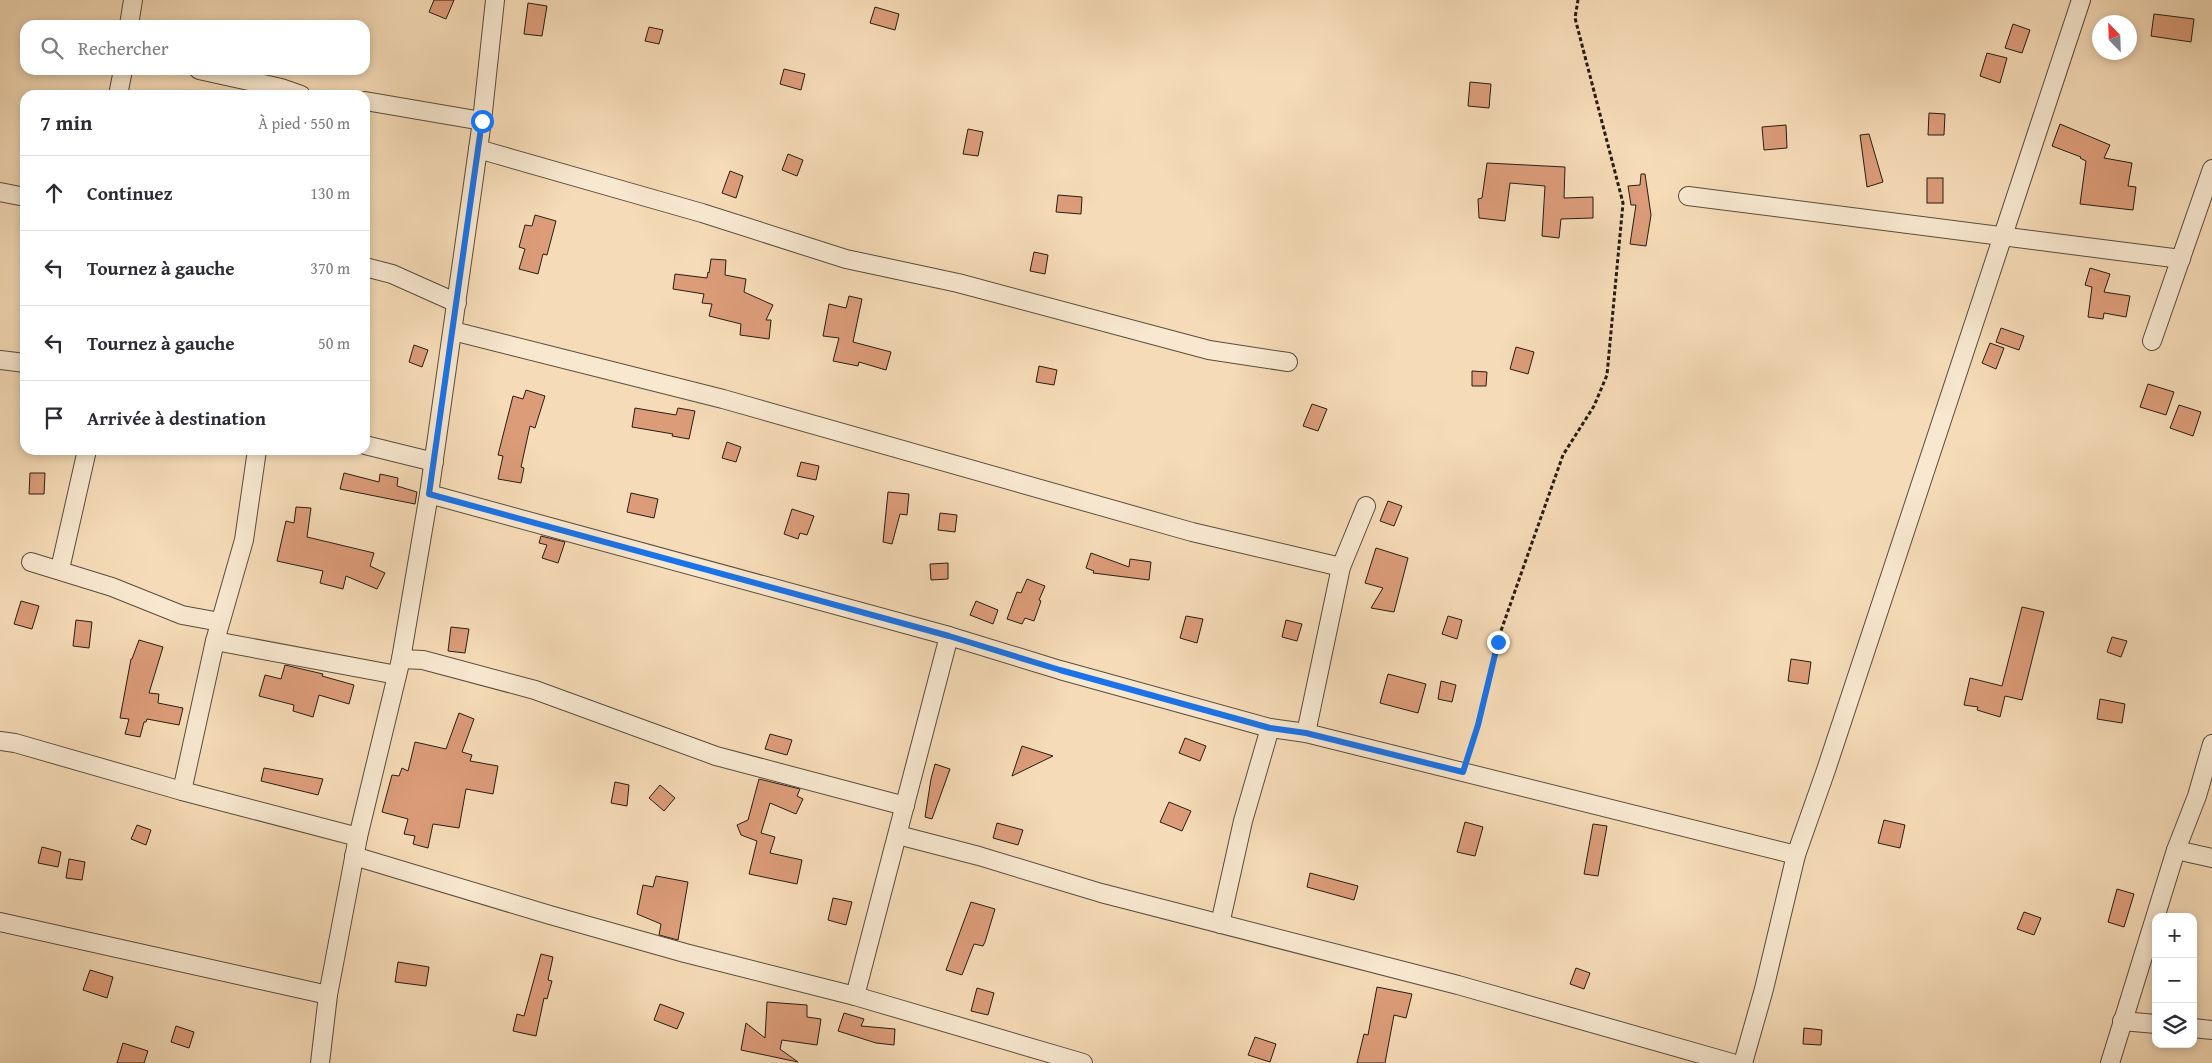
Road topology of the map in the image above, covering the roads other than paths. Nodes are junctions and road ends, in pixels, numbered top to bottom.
1 (133, 0) edge
2 (495, 0) edge
3 (2081, 0) edge
4 (131, 20) edge
5 (122, 75) edge
6 (222, 75) edge
7 (119, 90) edge
8 (286, 90) edge
9 (370, 102) edge
10 (482, 121) junction
11 (478, 149) junction
12 (2212, 169) edge
13 (0, 192) edge
14 (20, 195) edge
15 (1688, 196) dead end
16 (2004, 235) junction
17 (2181, 259) junction
18 (370, 268) edge
19 (457, 303) junction
20 (453, 331) junction
21 (2152, 341) dead end
22 (0, 360) edge
23 (20, 362) edge
24 (1288, 362) dead end
25 (370, 445) edge
26 (86, 455) edge
27 (256, 455) edge
28 (434, 462) junction
29 (429, 494) junction
30 (1366, 506) dead end
31 (30, 562) dead end
32 (1341, 567) junction
33 (60, 570) junction
34 (220, 622) junction
35 (949, 636) junction
36 (215, 641) junction
37 (399, 667) junction
38 (1270, 728) junction
39 (1306, 733) junction
40 (0, 741) edge
41 (2212, 744) edge
42 (182, 791) junction
43 (905, 806) junction
44 (898, 835) junction
45 (358, 837) junction
46 (2176, 850) junction
47 (1796, 855) junction
48 (354, 856) junction
49 (2212, 858) edge
50 (0, 922) edge
51 (1220, 924) junction
52 (328, 995) junction
53 (855, 996) junction
54 (2122, 1021) junction
55 (2152, 1024) edge
56 (2197, 1028) edge
57 (2212, 1030) edge
58 (320, 1063) edge
59 (1083, 1063) edge
60 (1732, 1063) edge
61 (1743, 1063) edge
62 (2110, 1063) edge

1 - 4 street
2 - 10 street
3 - 16 street
5 - 7 street
6 - 8 street
9 - 10 street
10 - 11 street
11 - 19 street
11 - 24 street
12 - 17 street
13 - 14 street
15 - 16 street
16 - 17 street
16 - 47 street
17 - 21 street
18 - 19 street
19 - 20 street
20 - 28 street
20 - 32 street
22 - 23 street
25 - 28 street
26 - 33 street
27 - 34 street
28 - 29 street
29 - 35 street
29 - 37 street
30 - 32 street
31 - 33 street
32 - 39 street
33 - 34 street
34 - 36 street
35 - 38 street
35 - 43 street
36 - 37 street
36 - 42 street
37 - 43 street
37 - 45 street
38 - 39 street
38 - 51 street
39 - 47 street
40 - 42 street
41 - 46 street
42 - 45 street
43 - 44 street
44 - 51 street
44 - 53 street
45 - 48 street
46 - 49 street
46 - 54 street
47 - 61 street
48 - 52 street
48 - 53 street
50 - 52 street
51 - 60 street
52 - 58 street
53 - 59 street
54 - 55 street
54 - 62 street
56 - 57 street

